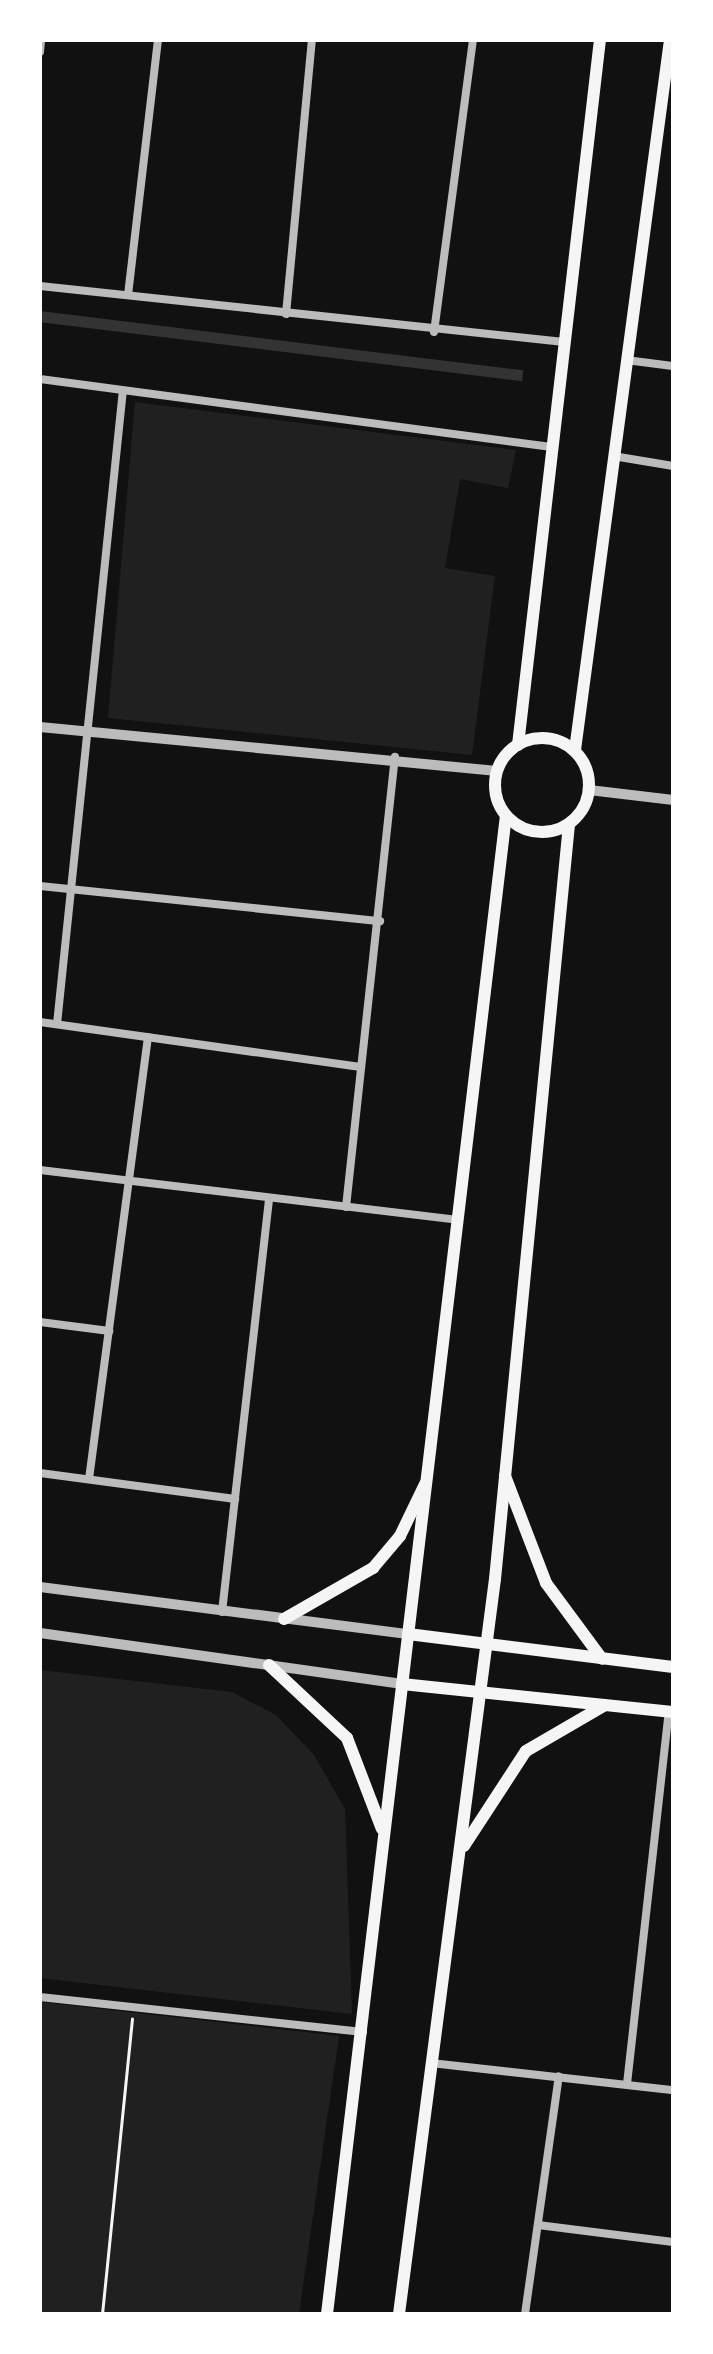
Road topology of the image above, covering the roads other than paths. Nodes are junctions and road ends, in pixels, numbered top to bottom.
1 (41, 40) edge
2 (158, 40) edge
3 (312, 40) edge
4 (473, 40) edge
5 (600, 40) edge
6 (670, 40) edge
7 (40, 52) edge
8 (40, 286) edge
9 (128, 295) junction
10 (286, 314) junction
11 (434, 332) junction
12 (564, 342) junction
13 (626, 360) junction
14 (673, 366) edge
15 (40, 379) edge
16 (123, 390) junction
17 (552, 447) junction
18 (613, 456) junction
19 (673, 466) edge
20 (40, 727) edge
21 (85, 733) junction
22 (518, 745) junction
23 (575, 750) junction
24 (395, 756) junction
25 (497, 771) junction
26 (589, 790) junction
27 (673, 800) edge
28 (506, 816) junction
29 (569, 824) junction
30 (40, 886) edge
31 (72, 890) junction
32 (380, 921) junction
33 (40, 1022) edge
34 (57, 1024) junction
35 (148, 1037) junction
36 (359, 1067) junction
37 (40, 1170) edge
38 (130, 1181) junction
39 (269, 1199) junction
40 (346, 1207) junction
41 (458, 1220) junction
42 (40, 1322) edge
43 (109, 1331) junction
44 (502, 1465) junction
45 (40, 1473) edge
46 (429, 1474) junction
47 (89, 1479) junction
48 (235, 1499) junction
49 (40, 1587) edge
50 (222, 1612) junction
51 (284, 1619) junction
52 (40, 1633) edge
53 (408, 1634) junction
54 (487, 1644) junction
55 (602, 1659) junction
56 (269, 1665) junction
57 (673, 1667) edge
58 (402, 1684) junction
59 (481, 1693) junction
60 (606, 1704) junction
61 (671, 1712) edge
62 (661, 1807) junction
63 (673, 1809) edge
64 (385, 1836) junction
65 (459, 1856) junction
66 (40, 1997) edge
67 (363, 2032) junction
68 (431, 2063) junction
69 (559, 2076) junction
70 (627, 2084) junction
71 (673, 2090) edge
72 (538, 2225) junction
73 (673, 2242) edge
74 (327, 2314) edge
75 (399, 2314) edge
76 (525, 2314) edge

1 - 7 street
2 - 9 street
3 - 10 street
4 - 11 street
5 - 12 main road
6 - 13 main road
8 - 9 street
9 - 10 street
10 - 11 street
11 - 12 street
12 - 17 main road
13 - 14 street
13 - 18 main road
15 - 16 street
16 - 17 street
16 - 21 street
17 - 22 main road
18 - 19 street
18 - 23 main road
20 - 21 street
21 - 24 street
21 - 31 street
22 - 23 main road
22 - 25 main road
23 - 26 main road
24 - 25 street
24 - 32 street
25 - 28 main road
26 - 27 street
26 - 29 main road
28 - 29 main road
28 - 41 main road
29 - 44 main road
30 - 31 street
31 - 32 street
31 - 34 street
32 - 36 street
33 - 34 street
34 - 35 street
35 - 36 street
35 - 38 street
36 - 40 street
37 - 38 street
38 - 39 street
38 - 43 street
39 - 40 street
39 - 48 street
40 - 41 street
41 - 46 main road
42 - 43 street
43 - 47 street
44 - 54 main road
44 - 55 main road
45 - 47 street
46 - 51 main road
46 - 53 main road
47 - 48 street
48 - 50 street
49 - 50 street
50 - 51 street
51 - 53 street
52 - 56 street
53 - 54 main road
53 - 58 main road
54 - 55 main road
54 - 59 main road
55 - 57 main road
56 - 58 street
56 - 64 main road
58 - 59 main road
58 - 64 main road
59 - 60 main road
59 - 65 main road
60 - 61 main road
60 - 65 main road
61 - 62 street
62 - 63 street
62 - 70 street
64 - 67 main road
65 - 68 main road
66 - 67 street
67 - 74 main road
68 - 69 street
68 - 75 main road
69 - 70 street
69 - 72 street
70 - 71 street
72 - 73 street
72 - 76 street

